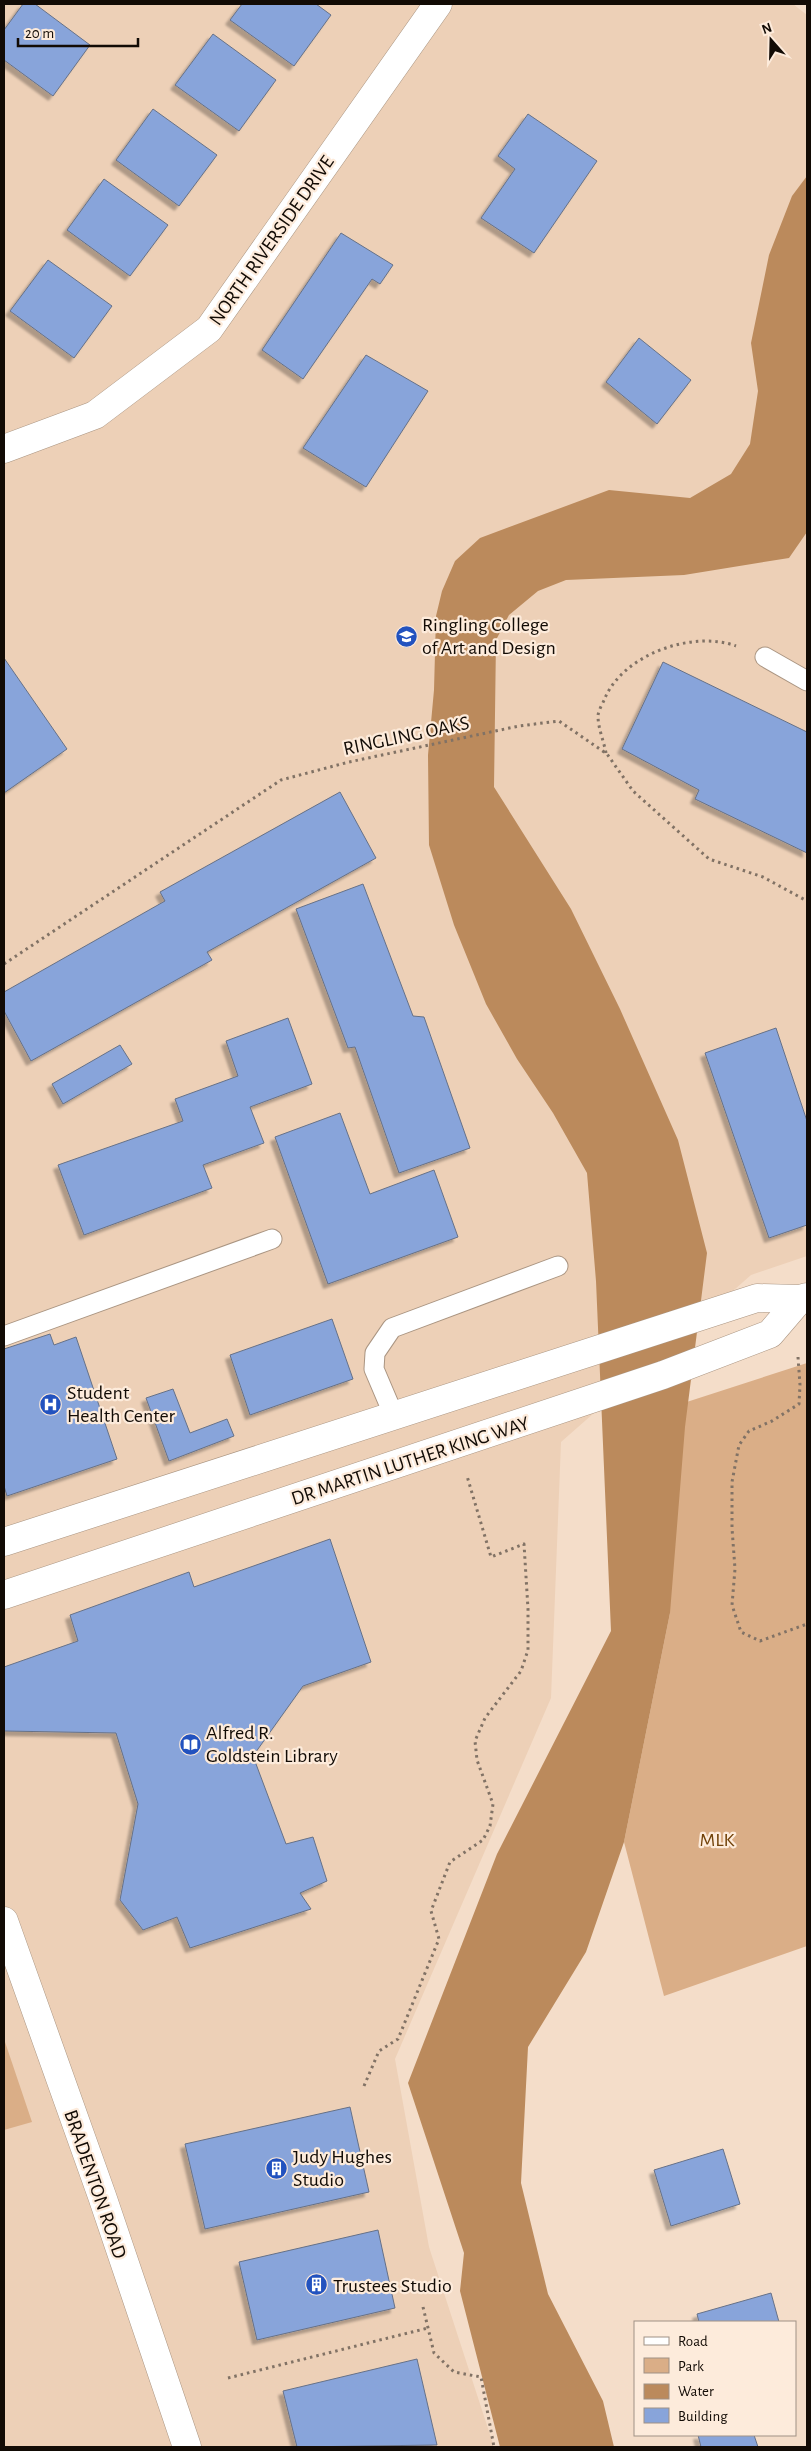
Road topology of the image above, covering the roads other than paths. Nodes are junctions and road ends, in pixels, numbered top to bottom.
1 (438, 4) edge
2 (4, 449) edge
3 (765, 657) road end
4 (807, 681) edge
5 (272, 1239) dead end
6 (558, 1266) dead end
7 (804, 1298) edge
8 (4, 1336) edge
9 (394, 1416) junction
10 (4, 1542) edge
11 (4, 1595) edge
12 (4, 1921) edge
13 (187, 2447) edge

1 - 2 street, NORTH RIVERSIDE DRIVE
3 - 4 lane
5 - 8 lane
6 - 9 lane
7 - 9 street, DR MARTIN LUTHER KING WAY
7 - 11 street, DR MARTIN LUTHER KING WAY
9 - 10 street, DR MARTIN LUTHER KING WAY
12 - 13 street, BRADENTON ROAD

